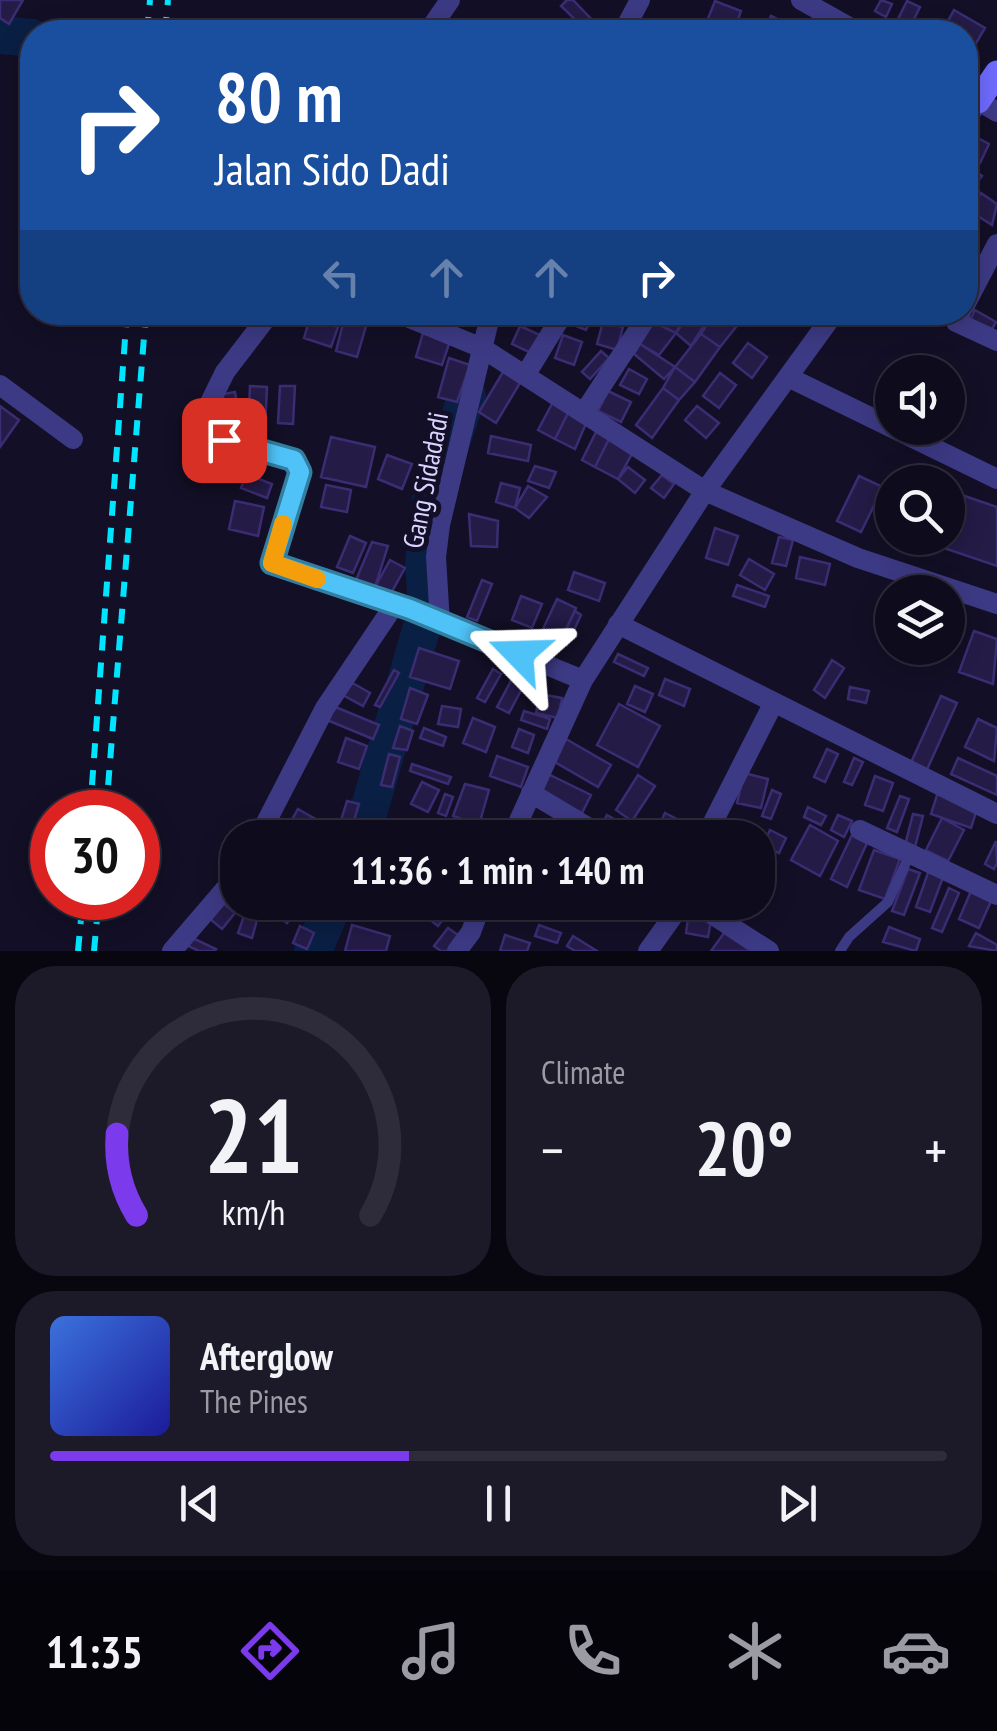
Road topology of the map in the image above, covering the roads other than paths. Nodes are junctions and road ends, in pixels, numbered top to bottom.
1 (801, 0) edge
2 (837, 20) edge
3 (997, 73) edge
4 (978, 104) edge
5 (996, 247) edge
6 (978, 280) edge
7 (261, 325) edge
8 (426, 325) edge
9 (485, 325) edge
10 (556, 325) edge
11 (641, 325) edge
12 (826, 325) edge
13 (962, 325) edge
14 (997, 341) edge
15 (477, 346) junction
16 (526, 374) junction
17 (788, 377) junction
18 (0, 386) edge
19 (585, 411) junction
20 (74, 440) dead end
21 (997, 479) edge
22 (705, 491) junction
23 (997, 604) edge
24 (402, 606) junction
25 (440, 623) junction
26 (618, 624) junction
27 (583, 680) junction
28 (773, 704) junction
29 (531, 793) junction
30 (997, 814) edge
31 (267, 820) edge
32 (519, 820) edge
33 (576, 820) edge
34 (714, 820) edge
35 (860, 830) dead end
36 (910, 854) junction
37 (220, 895) edge
38 (997, 895) edge
39 (475, 920) edge
40 (670, 920) edge
41 (721, 920) edge
42 (172, 951) edge
43 (456, 951) edge
44 (648, 951) edge
45 (769, 951) edge
46 (840, 951) edge

1 - 2 street
3 - 4 street
5 - 6 street
7 - 24 street
8 - 15 street
9 - 15 street, Gang Sidadadi
10 - 16 street
11 - 19 street
12 - 17 street
13 - 14 street
15 - 16 street
15 - 25 street, Gang Sidadadi
16 - 19 street
17 - 21 street
17 - 22 street
18 - 20 street
19 - 22 street
22 - 23 street
22 - 26 street
24 - 25 street
24 - 31 street
25 - 27 street
26 - 27 street
26 - 28 street
27 - 29 street
28 - 30 street
28 - 34 street
29 - 32 street
29 - 33 street
35 - 36 street
36 - 38 street
36 - 46 lane
37 - 42 street
39 - 43 street
40 - 44 street
41 - 45 street

